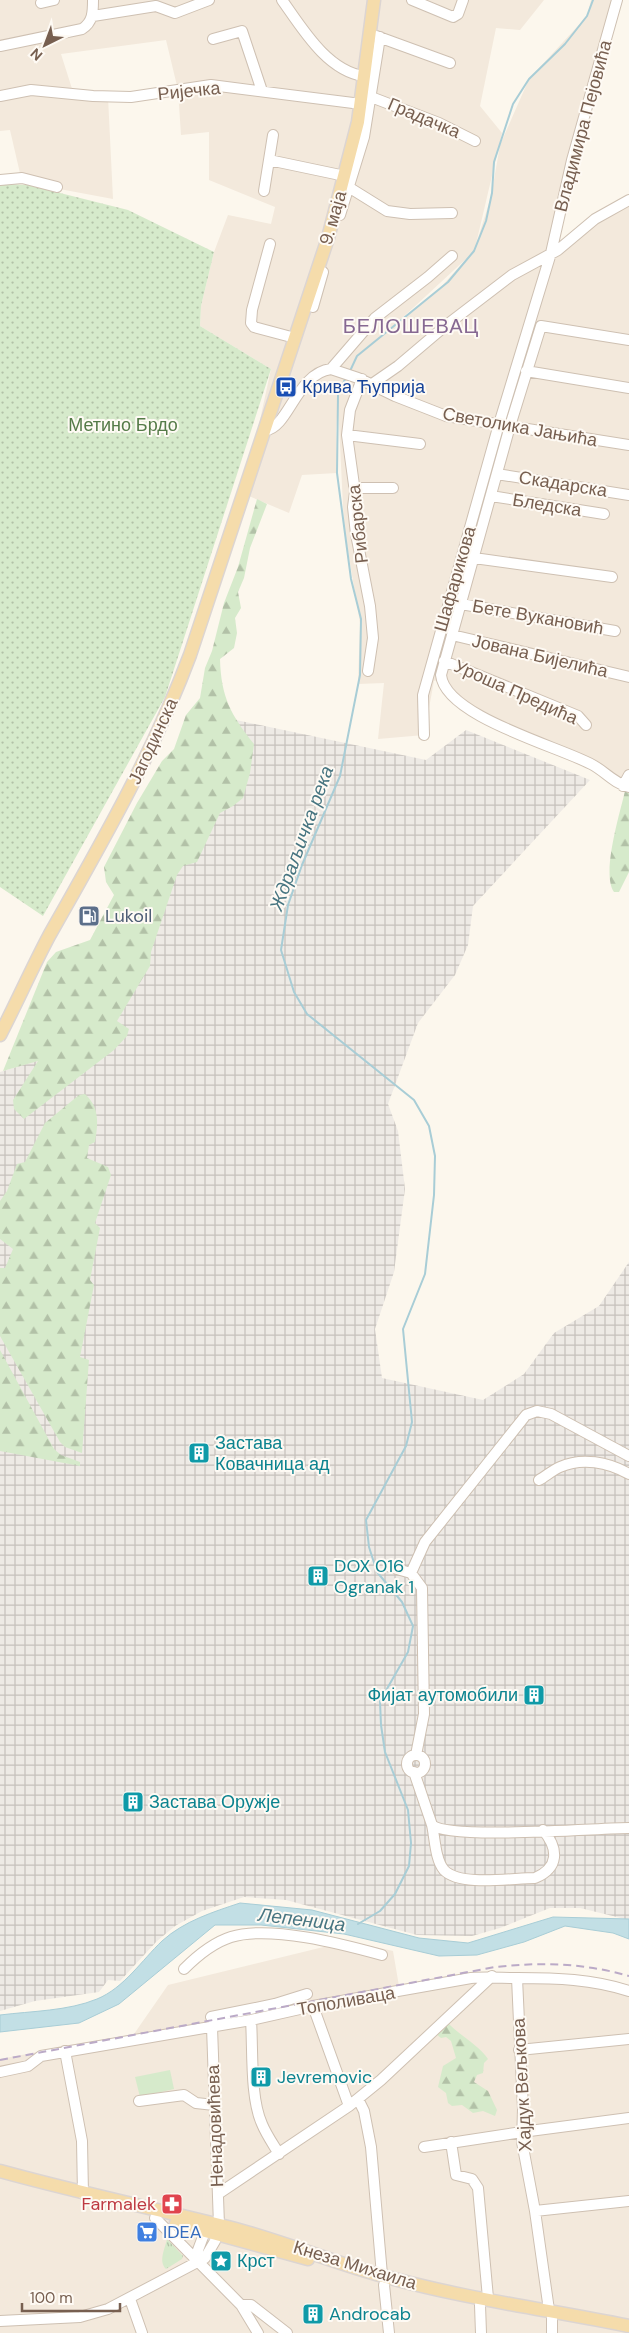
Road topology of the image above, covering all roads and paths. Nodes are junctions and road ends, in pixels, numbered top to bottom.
1 (54, 0) edge
2 (93, 0) edge
3 (209, 0) edge
4 (282, 0) edge
5 (374, 0) edge
6 (412, 0) edge
7 (463, 0) edge
8 (617, 0) edge
9 (41, 3) dead end
10 (93, 16) junction
11 (375, 36) junction
12 (213, 39) dead end
13 (0, 46) edge
14 (450, 63) dead end
15 (364, 76) junction
16 (262, 91) junction
17 (0, 96) edge
18 (366, 101) junction
19 (273, 135) dead end
20 (364, 137) junction
21 (476, 141) dead end
22 (353, 146) junction
23 (269, 160) junction
24 (0, 180) edge
25 (347, 182) junction
26 (57, 187) dead end
27 (264, 191) dead end
28 (629, 200) edge
29 (452, 213) dead end
30 (270, 244) dead end
31 (551, 253) junction
32 (452, 256) dead end
33 (319, 274) junction
34 (313, 307) dead end
35 (295, 338) junction
36 (629, 340) edge
37 (331, 369) junction
38 (526, 371) junction
39 (387, 374) junction
40 (360, 379) junction
41 (372, 384) junction
42 (629, 388) edge
43 (388, 392) junction
44 (504, 425) junction
45 (266, 430) junction
46 (347, 435) junction
47 (420, 444) dead end
48 (629, 444) edge
49 (497, 474) junction
50 (355, 488) junction
51 (394, 488) dead end
52 (629, 495) edge
53 (491, 496) junction
54 (604, 514) dead end
55 (474, 558) junction
56 (612, 577) dead end
57 (461, 604) junction
58 (615, 631) dead end
59 (452, 635) junction
60 (444, 661) junction
61 (368, 671) dead end
62 (629, 677) edge
63 (586, 725) dead end
64 (424, 735) dead end
65 (629, 775) edge
66 (626, 787) edge
67 (0, 1035) edge
68 (629, 1456) edge
69 (629, 1474) edge
70 (539, 1480) dead end
71 (390, 1567) dead end
72 (411, 1573) junction
73 (432, 1825) junction
74 (629, 1828) edge
75 (543, 1830) junction
76 (382, 1955) dead end
77 (184, 1969) dead end
78 (492, 1976) junction
79 (517, 1978) junction
80 (629, 1991) edge
81 (307, 1994) dead end
82 (313, 2006) junction
83 (251, 2020) junction
84 (211, 2022) junction
85 (629, 2039) edge
86 (520, 2050) junction
87 (65, 2051) junction
88 (0, 2072) edge
89 (358, 2099) junction
90 (139, 2101) dead end
91 (214, 2105) junction
92 (349, 2106) junction
93 (629, 2118) edge
94 (522, 2132) junction
95 (451, 2142) junction
96 (424, 2147) dead end
97 (279, 2154) junction
98 (0, 2171) edge
99 (83, 2194) junction
100 (218, 2194) junction
101 (629, 2201) edge
102 (535, 2211) junction
103 (155, 2218) junction
104 (212, 2228) junction
105 (198, 2260) junction
106 (383, 2280) junction
107 (130, 2299) junction
108 (484, 2302) junction
109 (241, 2305) junction
110 (550, 2314) junction
111 (0, 2321) edge
112 (629, 2326) edge
113 (142, 2333) edge
114 (258, 2333) edge
115 (287, 2333) edge
116 (389, 2333) edge
117 (481, 2333) edge
118 (552, 2333) edge
119 (626, 2333) edge

1 - 9 street
2 - 10 street
3 - 10 street
4 - 15 street
5 - 11 main road, 9. маја
6 - 7 street
8 - 31 street, Владимира Пејовића
10 - 13 street
11 - 14 street
11 - 15 main road, 9. маја
11 - 18 street
12 - 16 street
15 - 18 main road, 9. маја
16 - 17 street, Ријечка
16 - 18 street, Ријечка
18 - 20 street
18 - 21 street, Градачка
18 - 22 main road, 9. маја
19 - 23 street
20 - 22 street
20 - 25 street
22 - 25 main road, 9. маја
23 - 25 street
23 - 27 street
24 - 26 street
25 - 29 street
25 - 33 main road, 9. маја
28 - 31 street
30 - 35 street
31 - 39 street
31 - 44 street, Владимира Пејовића
32 - 37 street
33 - 34 street
33 - 35 main road, 9. маја
35 - 45 main road, 9. маја
36 - 38 street
37 - 40 street, Светолика Јањића
37 - 45 street
38 - 42 street
38 - 44 street
39 - 41 street
39 - 43 street
40 - 41 street, Светолика Јањића
40 - 46 street, Рибарска
41 - 43 street, Светолика Јањића
43 - 44 street, Светолика Јањића
44 - 48 street, Светолика Јањића
44 - 49 street
44 - 64 street, Шафарикова
45 - 67 main road, Јагодинска
46 - 47 street
46 - 50 street, Рибарска
49 - 52 street, Скадарска
49 - 53 street
50 - 51 street
50 - 61 street, Рибарска
53 - 54 street, Бледска
53 - 55 street
55 - 56 street
55 - 57 street
57 - 58 street, Бете Вукановић
57 - 59 street
59 - 60 street
59 - 62 street, Јована Бијелића
60 - 63 street, Уроша Предића
60 - 66 street
65 - 66 street
68 - 72 street
69 - 70 street
71 - 72 street
72 - 73 street
73 - 75 street
73 - 75 street
74 - 75 street
76 - 77 street
78 - 79 street, Тополиваца
78 - 82 street, Тополиваца
78 - 89 street
79 - 80 street, Тополиваца
79 - 86 street, Хајдук Вељкова
81 - 84 street, Тополиваца
82 - 83 street, Тополиваца
82 - 92 street
83 - 84 street, Тополиваца
83 - 97 street
84 - 87 street, Тополиваца
84 - 91 street, Ненадовићева
85 - 86 street
86 - 94 street, Хајдук Вељкова
87 - 88 street, Тополиваца
87 - 99 street
89 - 92 street
89 - 106 street
90 - 91 street
91 - 100 street, Ненадовићева
92 - 97 street
93 - 94 street
94 - 95 street
94 - 102 street, Хајдук Вељкова
95 - 96 street
95 - 108 street
97 - 100 street
98 - 99 main road, Кнеза Михаила
99 - 103 main road, Кнеза Михаила
99 - 104 main road, Кнеза Михаила
100 - 104 street, Ненадовићева
101 - 102 street
102 - 110 street, Хајдук Вељкова
103 - 104 main road, Кнеза Михаила
103 - 105 street
104 - 105 street
104 - 106 main road, Кнеза Михаила
105 - 107 street
105 - 109 street
106 - 108 main road, Кнеза Михаила
106 - 116 street
107 - 111 street
107 - 113 street
108 - 110 main road, Кнеза Михаила
108 - 117 street
109 - 114 street
109 - 115 street
110 - 112 main road, Кнеза Михаила
110 - 118 street, Хајдук Вељкова
110 - 119 main road, Кнеза Михаила

